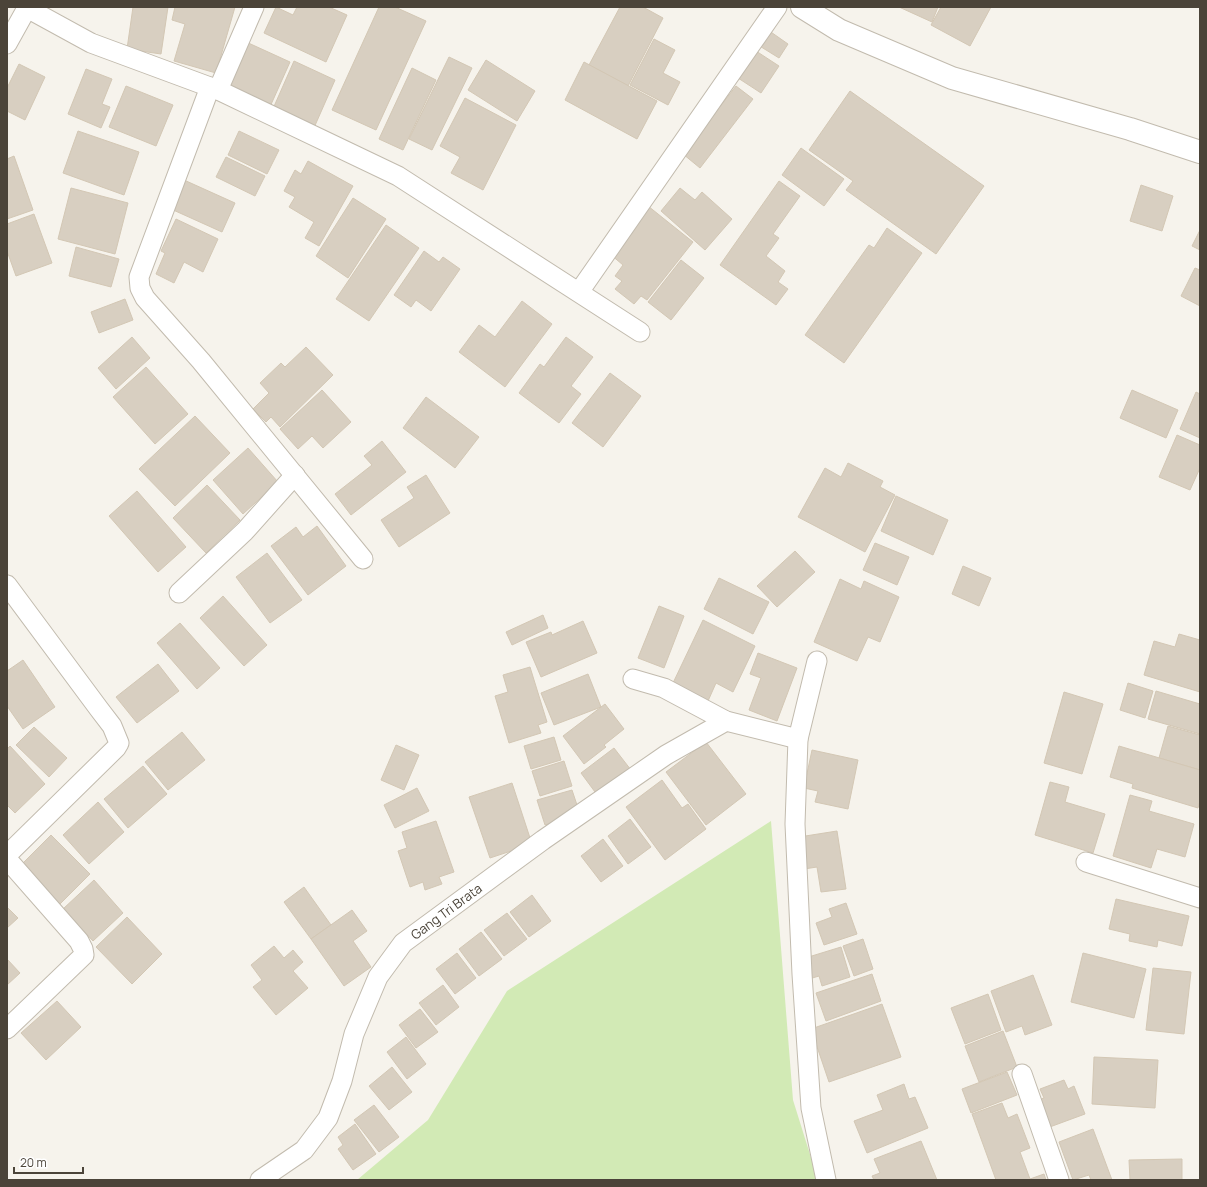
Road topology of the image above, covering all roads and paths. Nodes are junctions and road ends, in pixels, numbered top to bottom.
1 (254, 7) edge
2 (777, 7) edge
3 (28, 8) edge
4 (811, 10) edge
5 (7, 44) edge
6 (214, 89) junction
7 (1200, 152) edge
8 (579, 292) junction
9 (640, 332) dead end
10 (295, 475) junction
11 (363, 559) dead end
12 (7, 585) edge
13 (179, 593) dead end
14 (817, 661) dead end
15 (633, 679) dead end
16 (726, 720) junction
17 (798, 739) junction
18 (7, 856) edge
19 (7, 859) edge
20 (1086, 862) dead end
21 (1200, 898) edge
22 (7, 1029) edge
23 (1022, 1074) dead end
24 (260, 1180) edge
25 (826, 1180) edge
26 (1060, 1180) edge

1 - 6 street
2 - 8 street
3 - 5 street
3 - 6 street
4 - 7 street
6 - 8 street
6 - 10 street
8 - 9 street
10 - 11 street
10 - 13 street
12 - 18 street
14 - 17 street
15 - 16 street
16 - 17 street
16 - 24 street, Gang Tri Brata
17 - 25 street
19 - 22 street
20 - 21 street
23 - 26 street

